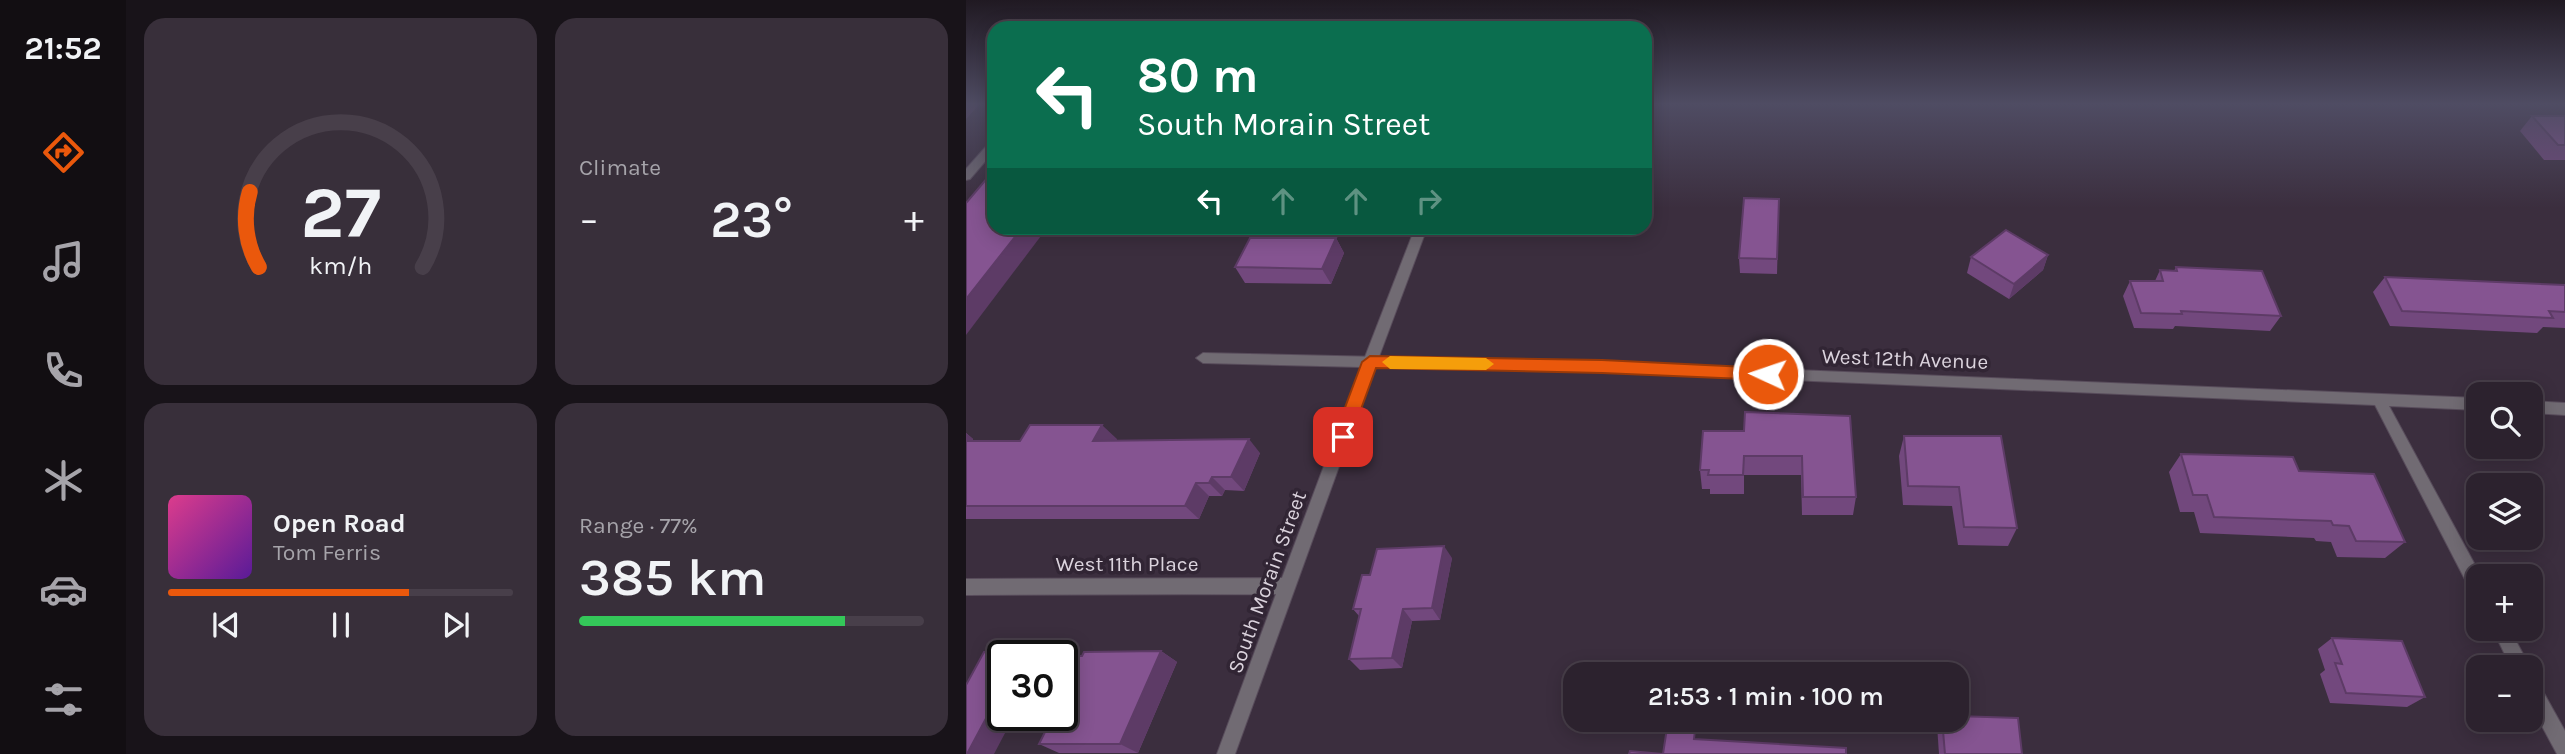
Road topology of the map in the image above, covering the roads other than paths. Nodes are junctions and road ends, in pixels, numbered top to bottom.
1 (987, 152) edge
2 (966, 176) edge
3 (1418, 235) edge
4 (1203, 358) dead end
5 (1370, 362) junction
6 (2379, 400) junction
7 (2466, 404) edge
8 (2543, 407) edge
9 (2565, 408) edge
10 (2466, 564) edge
11 (1288, 586) junction
12 (966, 587) edge
13 (2543, 709) edge
14 (2565, 750) edge
15 (1226, 754) edge

1 - 2 street
3 - 5 street, South Morain Street
4 - 5 street, West 12th Avenue
5 - 6 street, West 12th Avenue
5 - 11 street, South Morain Street
6 - 7 street, West 12th Avenue
6 - 10 street
8 - 9 street
11 - 12 street, West 11th Place
11 - 15 street, South Morain Street
13 - 14 street

